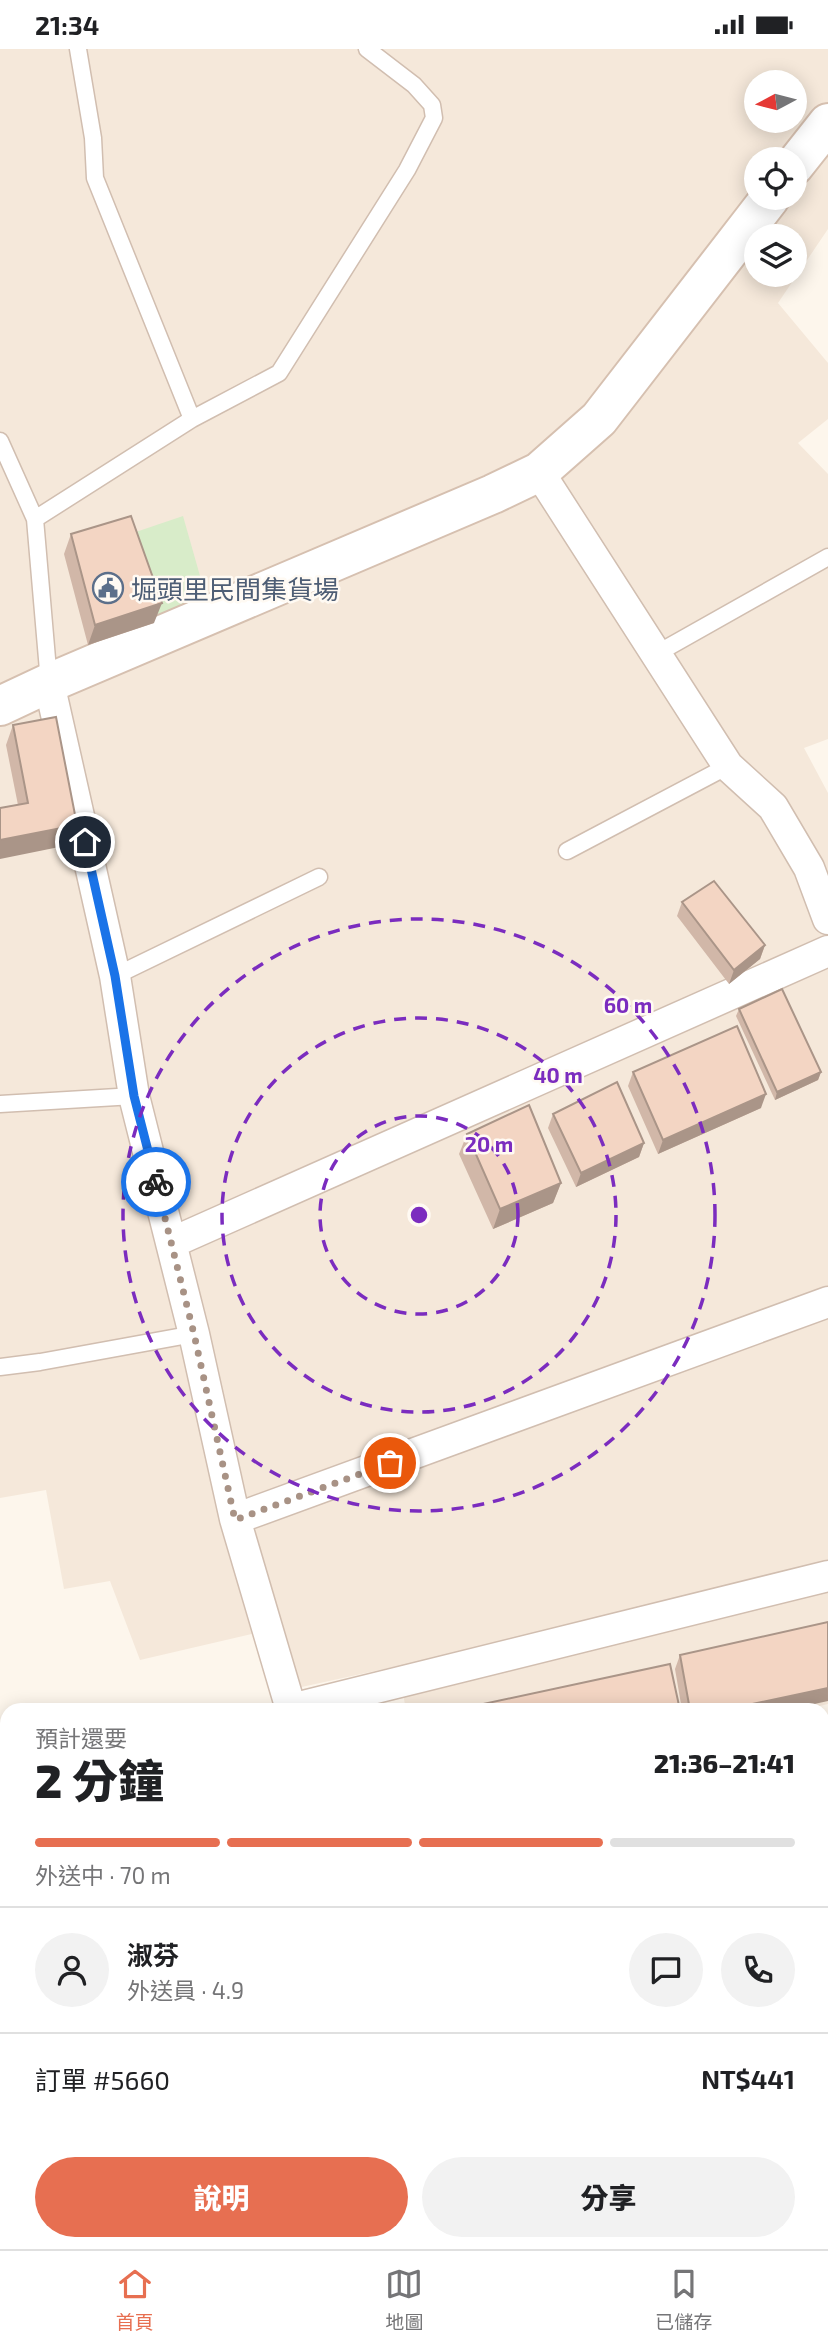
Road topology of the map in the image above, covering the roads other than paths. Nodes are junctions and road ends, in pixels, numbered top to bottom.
1 (78, 49) edge
2 (367, 49) edge
3 (828, 123) edge
4 (807, 150) edge
5 (761, 210) edge
6 (192, 419) junction
7 (0, 441) edge
8 (539, 472) junction
9 (35, 519) junction
10 (828, 557) edge
11 (656, 654) junction
12 (49, 683) junction
13 (0, 706) edge
14 (728, 766) junction
15 (568, 851) dead end
16 (319, 877) dead end
17 (828, 919) edge
18 (828, 951) edge
19 (115, 976) junction
20 (134, 1096) junction
21 (0, 1104) edge
22 (171, 1243) junction
23 (828, 1302) edge
24 (194, 1334) junction
25 (0, 1367) edge
26 (235, 1520) junction
27 (828, 1576) edge
28 (289, 1703) edge
29 (315, 1703) edge

1 - 6 lane
2 - 6 lane
3 - 4 street
5 - 8 street
6 - 9 lane
7 - 9 lane
8 - 11 street
8 - 12 street
9 - 12 lane
10 - 11 lane
11 - 14 street
12 - 13 street
12 - 19 street
14 - 15 lane
14 - 17 street
16 - 19 lane
18 - 22 street
19 - 20 street
20 - 21 lane
20 - 22 street
22 - 24 street
23 - 26 street
24 - 25 lane
24 - 26 street
26 - 28 street
27 - 29 street

